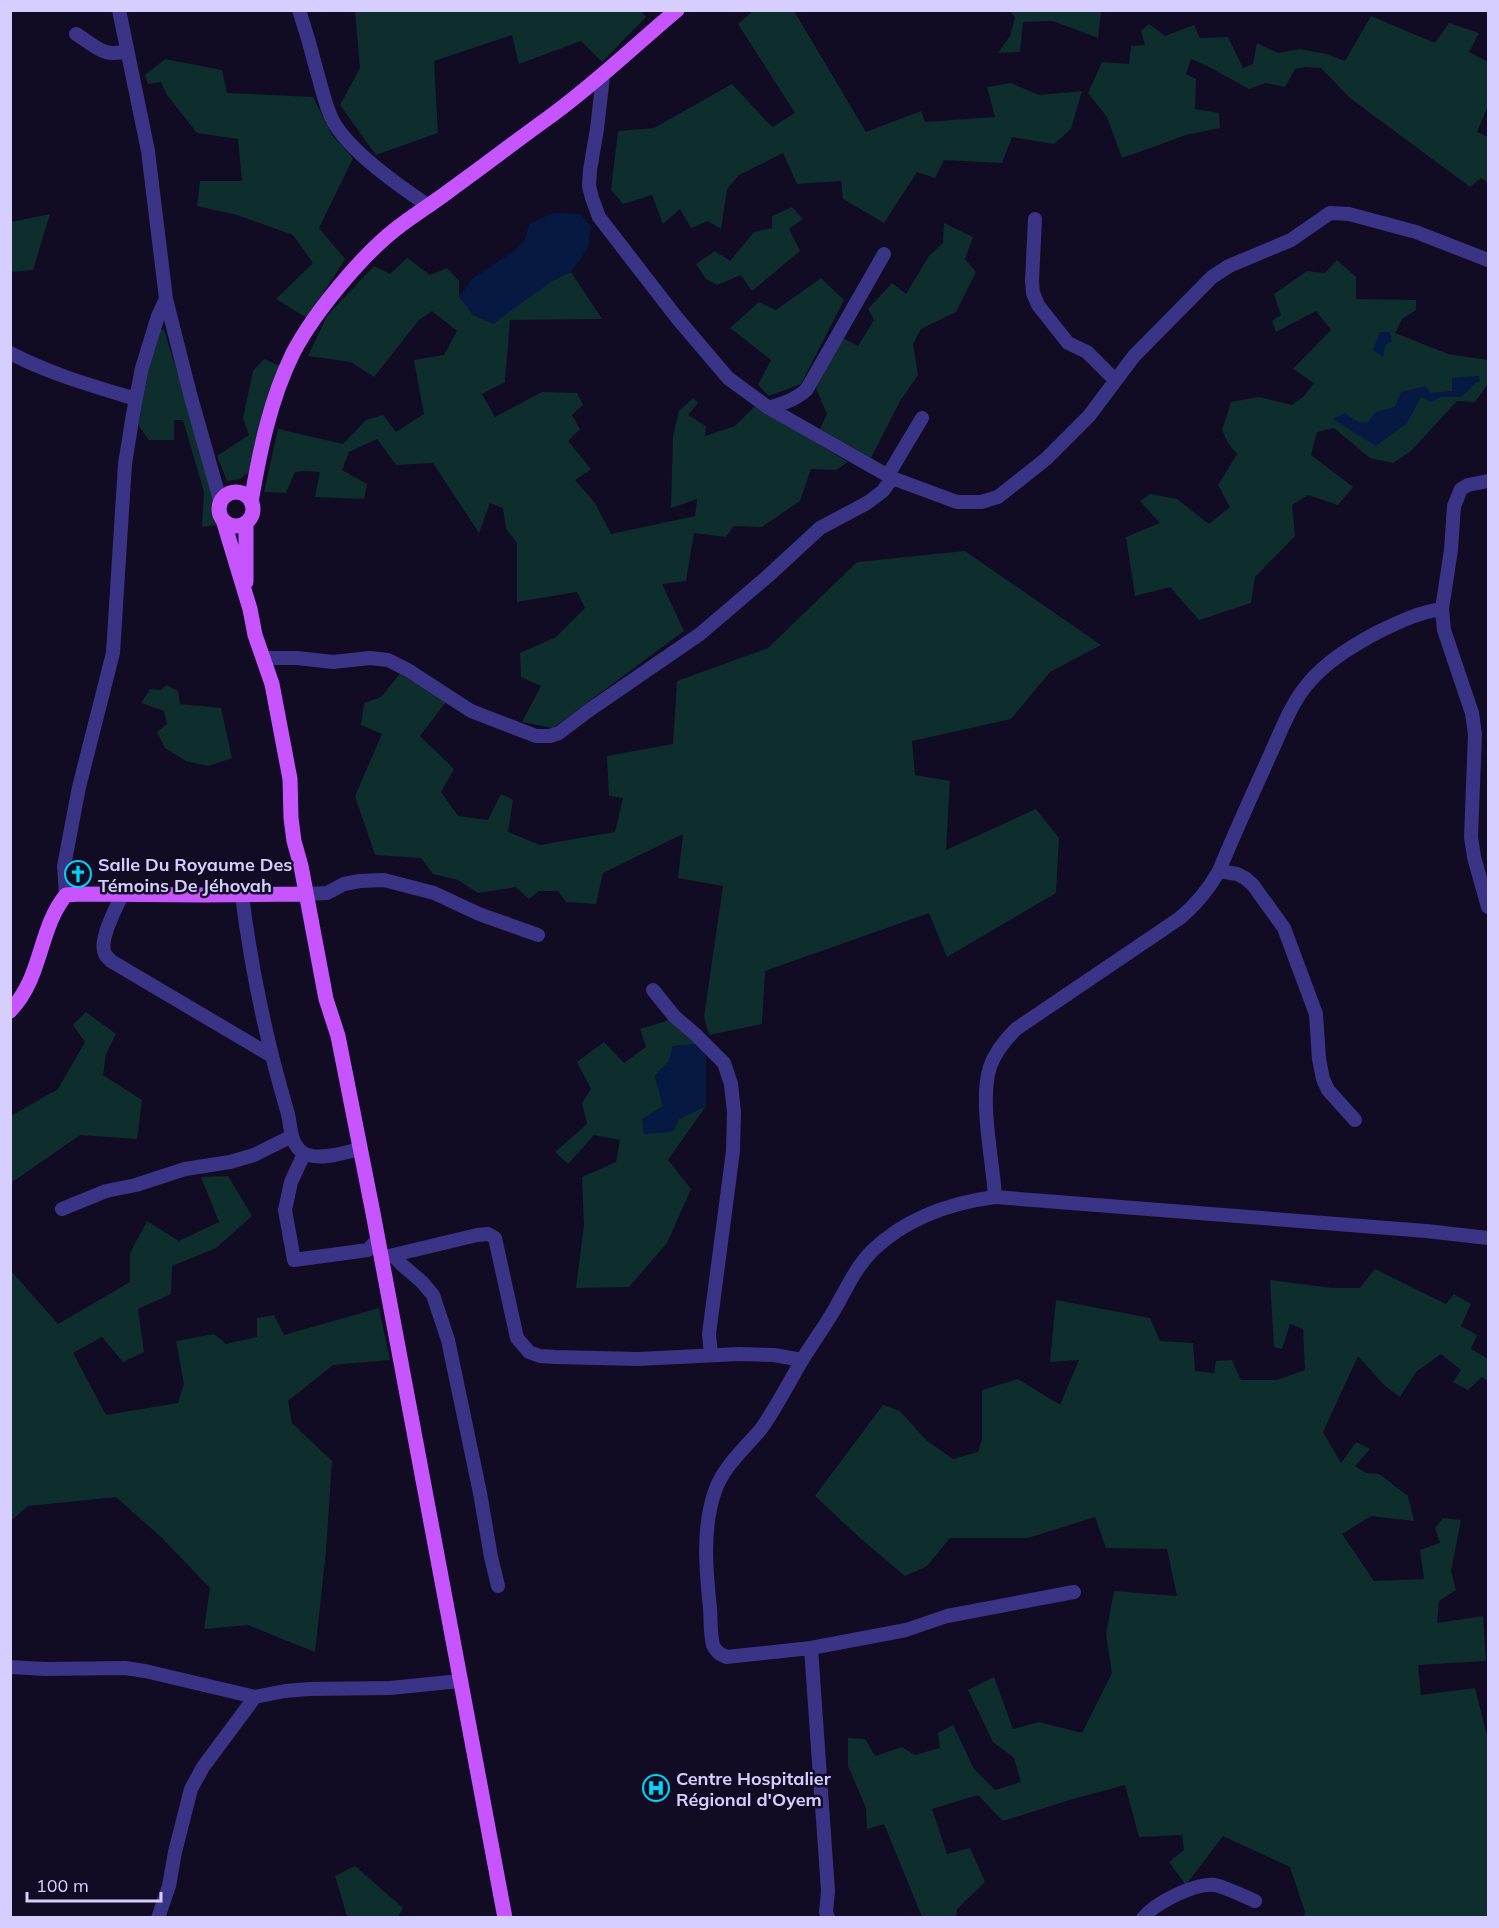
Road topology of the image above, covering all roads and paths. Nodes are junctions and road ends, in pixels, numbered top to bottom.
1 (119, 10) edge
2 (299, 10) edge
3 (677, 10) edge
4 (76, 34) dead end
5 (127, 51) junction
6 (603, 76) junction
7 (429, 206) junction
8 (1035, 219) dead end
9 (884, 254) dead end
10 (1488, 260) edge
11 (166, 299) junction
12 (10, 353) edge
13 (1115, 380) junction
14 (136, 399) junction
15 (769, 408) junction
16 (922, 418) dead end
17 (890, 477) junction
18 (1488, 481) edge
19 (220, 500) junction
20 (251, 502) junction
21 (246, 523) junction
22 (224, 524) junction
23 (246, 600) junction
24 (1442, 609) junction
25 (263, 658) junction
26 (1218, 871) junction
27 (306, 894) junction
28 (66, 895) junction
29 (122, 895) junction
30 (242, 895) junction
31 (1488, 907) edge
32 (538, 935) dead end
33 (653, 990) dead end
34 (10, 1011) edge
35 (270, 1055) junction
36 (1355, 1120) dead end
37 (292, 1136) junction
38 (360, 1149) junction
39 (304, 1154) junction
40 (995, 1197) junction
41 (62, 1209) dead end
42 (1488, 1238) edge
43 (378, 1239) junction
44 (387, 1257) junction
45 (711, 1354) junction
46 (802, 1360) junction
47 (498, 1586) dead end
48 (1074, 1592) dead end
49 (811, 1648) junction
50 (10, 1667) edge
51 (460, 1681) junction
52 (255, 1697) junction
53 (1255, 1901) dead end
54 (824, 1916) edge
55 (158, 1917) edge
56 (505, 1917) edge
57 (1143, 1917) edge

1 - 5 street
2 - 7 street
3 - 6 main road
4 - 5 street
5 - 11 street
6 - 7 main road
6 - 15 street
7 - 20 main road
8 - 13 street
9 - 15 street
10 - 13 street
11 - 14 street
11 - 19 street
12 - 14 street
13 - 17 street
14 - 28 street
15 - 17 street
16 - 17 street
17 - 25 street
18 - 24 street
19 - 20 main road
19 - 22 main road
20 - 21 main road
21 - 22 main road
21 - 23 main road
22 - 23 main road
23 - 25 main road
24 - 26 street
24 - 31 street
25 - 27 main road
26 - 36 street
26 - 40 street
27 - 30 main road
27 - 32 street
27 - 38 main road
28 - 29 main road
28 - 34 main road
29 - 30 main road
29 - 35 street
30 - 35 street
33 - 45 street
35 - 37 street
37 - 39 street
37 - 41 street
38 - 39 street
38 - 43 main road
39 - 43 street
40 - 42 street
40 - 46 street
43 - 44 main road
44 - 45 street
44 - 47 street
44 - 51 main road
45 - 46 street
46 - 49 street
48 - 49 street
49 - 54 street
50 - 52 street
51 - 52 street
51 - 56 main road
52 - 55 street
53 - 57 street

